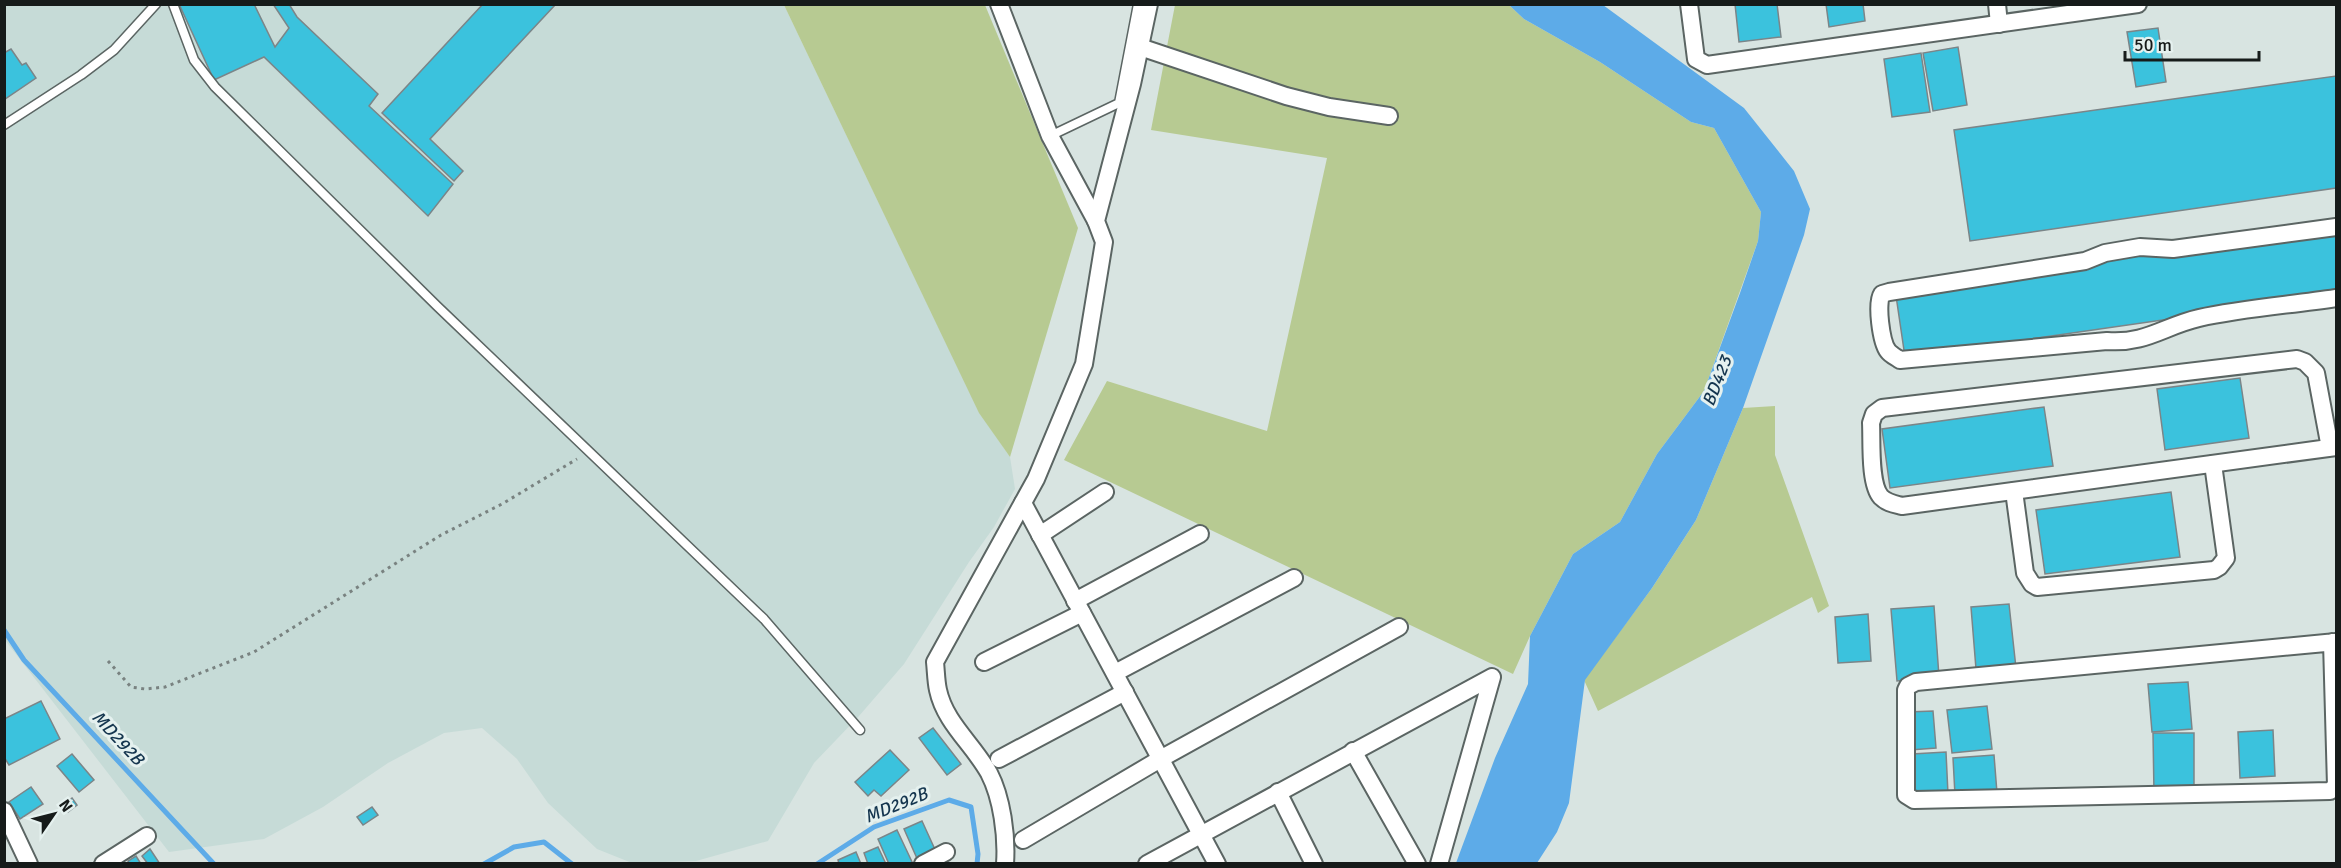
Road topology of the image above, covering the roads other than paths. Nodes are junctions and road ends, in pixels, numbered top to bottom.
1 (156, 4) edge
2 (173, 4) edge
3 (999, 4) edge
4 (1138, 4) edge
5 (1149, 4) edge
6 (1689, 4) edge
7 (1997, 4) edge
8 (2138, 4) edge
9 (1999, 24) junction
10 (1140, 47) junction
11 (1389, 116) dead end
12 (4, 125) edge
13 (1050, 136) junction
14 (1096, 221) junction
15 (2337, 227) edge
16 (2337, 298) edge
17 (2333, 447) edge
18 (2213, 464) junction
19 (2014, 491) junction
20 (1105, 492) dead end
21 (1023, 503) junction
22 (1200, 534) dead end
23 (1040, 535) junction
24 (1294, 578) dead end
25 (1079, 607) junction
26 (1399, 627) dead end
27 (2334, 642) edge
28 (984, 662) dead end
29 (1115, 673) junction
30 (1125, 692) junction
31 (860, 730) dead end
32 (1353, 752) junction
33 (1162, 758) junction
34 (999, 759) dead end
35 (2335, 789) edge
36 (1278, 792) junction
37 (4, 811) edge
38 (9, 829) edge
39 (1201, 833) junction
40 (147, 836) dead end
41 (1023, 840) dead end
42 (946, 852) dead end
43 (29, 864) edge
44 (103, 864) edge
45 (923, 864) edge
46 (1005, 864) edge
47 (1147, 864) edge
48 (1218, 864) edge
49 (1314, 864) edge
50 (1417, 864) edge
51 (1439, 864) edge

1 - 12 lane
2 - 31 lane
3 - 13 street
4 - 13 lane
5 - 10 street
6 - 9 street
7 - 9 street
8 - 9 street
10 - 11 street
10 - 14 street
13 - 14 street
14 - 21 street
15 - 16 street
17 - 18 street
17 - 19 street
18 - 19 street
18 - 19 street
20 - 23 street
21 - 23 street
21 - 46 street
22 - 25 street
23 - 25 street
24 - 29 street
25 - 28 street
25 - 29 street
26 - 33 street
27 - 35 street
27 - 35 street
29 - 30 street
30 - 33 street
30 - 34 street
32 - 36 street
32 - 50 street
32 - 51 street
33 - 39 street
33 - 41 street
36 - 39 street
36 - 49 street
37 - 38 street
38 - 43 street
39 - 47 street
39 - 48 street
40 - 44 street
42 - 45 street

